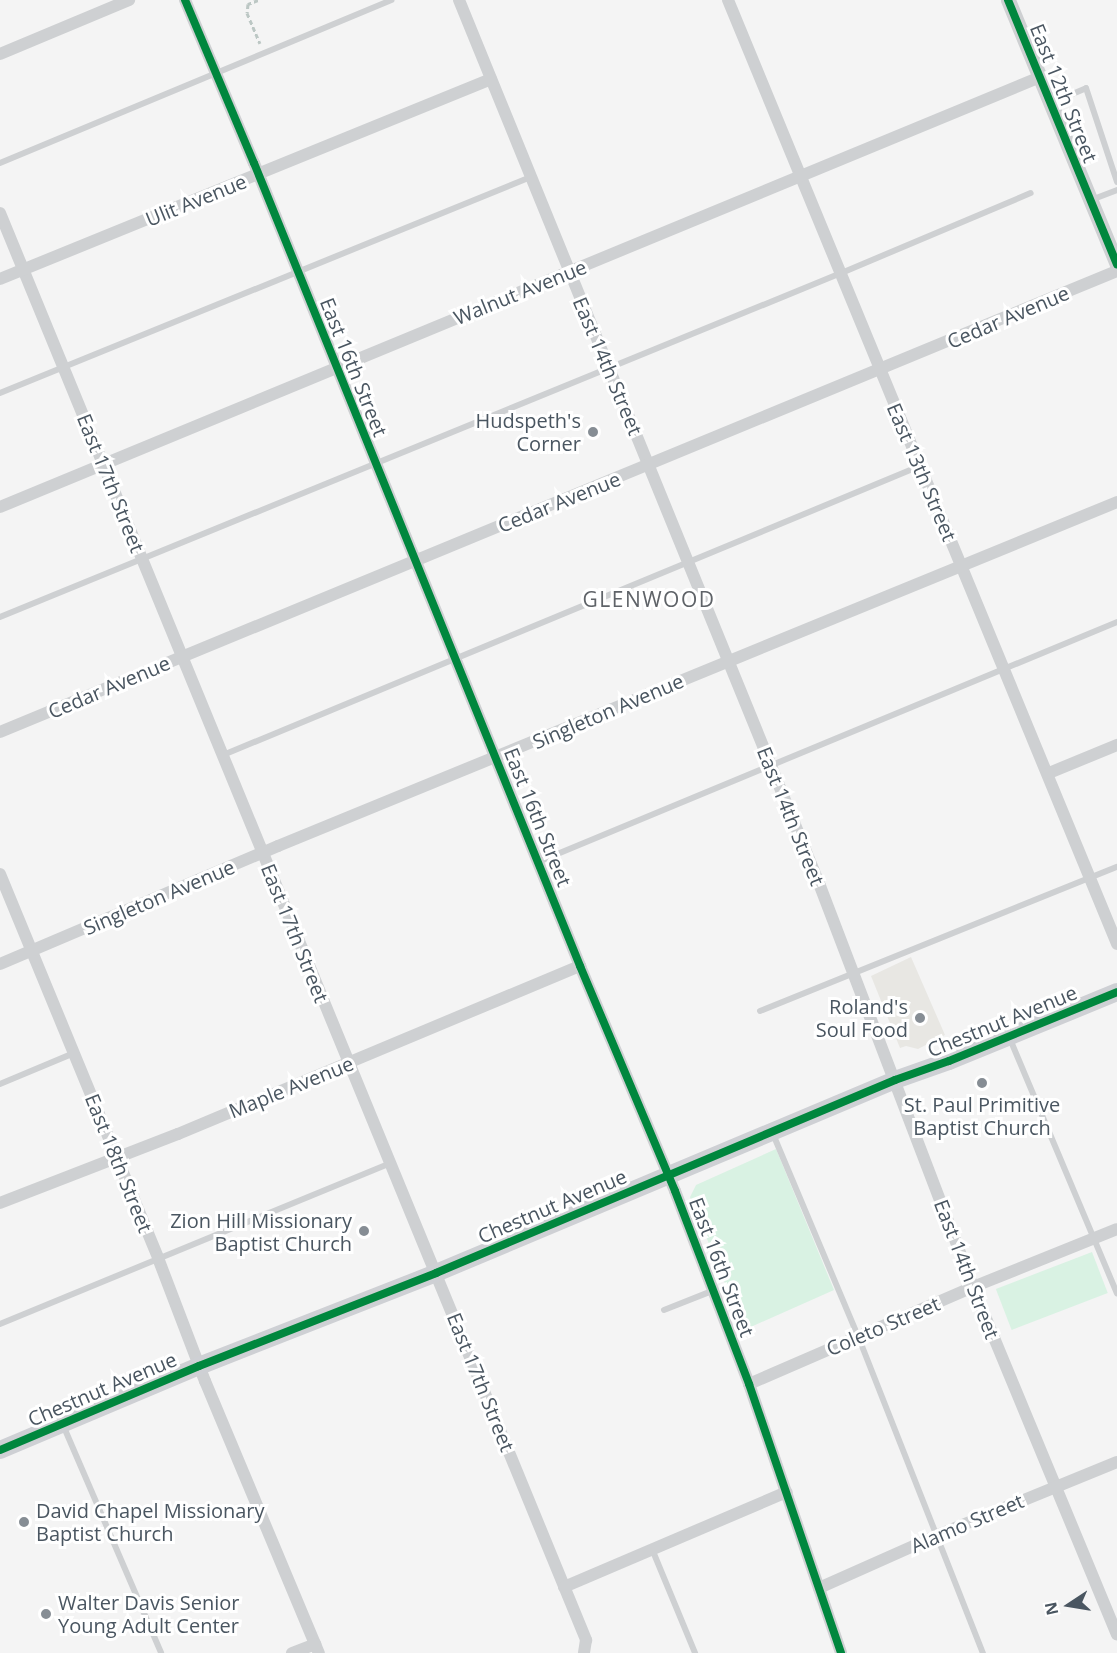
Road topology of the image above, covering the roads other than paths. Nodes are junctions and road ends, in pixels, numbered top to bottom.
1 (129, 0) edge
2 (185, 0) edge
3 (391, 0) edge
4 (459, 0) edge
5 (728, 0) edge
6 (1008, 0) edge
7 (0, 54) edge
8 (217, 73) junction
9 (1040, 77) junction
10 (491, 79) junction
11 (1051, 103) junction
12 (0, 163) edge
13 (259, 174) junction
14 (531, 177) junction
15 (799, 177) junction
16 (1117, 182) edge
17 (1117, 190) edge
18 (1031, 193) dead end
19 (1091, 200) junction
20 (0, 213) edge
21 (1117, 264) edge
22 (23, 269) junction
23 (1117, 271) edge
24 (298, 272) junction
25 (569, 273) junction
26 (839, 274) junction
27 (0, 279) edge
28 (63, 367) junction
29 (337, 367) junction
30 (608, 367) junction
31 (879, 371) junction
32 (0, 393) edge
33 (103, 464) junction
34 (376, 464) junction
35 (649, 465) junction
36 (921, 466) junction
37 (1117, 501) edge
38 (0, 507) edge
39 (142, 558) junction
40 (416, 560) junction
41 (689, 562) junction
42 (962, 566) junction
43 (0, 617) edge
44 (1117, 622) edge
45 (182, 657) junction
46 (455, 657) junction
47 (728, 661) junction
48 (1005, 668) junction
49 (0, 732) edge
50 (1117, 745) edge
51 (222, 755) junction
52 (496, 758) junction
53 (770, 765) junction
54 (1048, 773) junction
55 (263, 853) junction
56 (538, 862) junction
57 (1117, 867) edge
58 (0, 874) edge
59 (1090, 878) junction
60 (1117, 944) edge
61 (32, 951) junction
62 (0, 964) edge
63 (580, 966) junction
64 (855, 973) junction
65 (1117, 992) edge
66 (760, 1011) dead end
67 (1009, 1037) junction
68 (74, 1053) junction
69 (348, 1064) junction
70 (895, 1080) junction
71 (0, 1084) edge
72 (772, 1132) junction
73 (117, 1158) junction
74 (390, 1162) junction
75 (668, 1175) junction
76 (0, 1203) edge
77 (1117, 1229) edge
78 (1095, 1238) junction
79 (158, 1258) junction
80 (436, 1273) junction
81 (973, 1287) junction
82 (712, 1291) junction
83 (1117, 1293) edge
84 (664, 1310) dead end
85 (0, 1323) edge
86 (858, 1336) junction
87 (200, 1366) junction
88 (749, 1384) junction
89 (62, 1424) junction
90 (0, 1450) edge
91 (1117, 1462) edge
92 (1055, 1486) junction
93 (787, 1492) junction
94 (938, 1535) junction
95 (651, 1549) junction
96 (564, 1587) junction
97 (819, 1588) junction
98 (1117, 1634) edge
99 (317, 1648) edge
100 (161, 1653) edge
101 (292, 1653) edge
102 (584, 1653) edge
103 (695, 1653) edge
104 (841, 1653) edge
105 (983, 1653) edge

1 - 7 street
2 - 8 street, East 16th Street
3 - 8 lane
4 - 10 street, East 14th Street
5 - 15 street, East 13th Street
6 - 9 street, East 12th Street
8 - 12 lane
8 - 13 street, East 16th Street
9 - 11 street, East 12th Street
9 - 15 street, Walnut Avenue
10 - 13 street, Ulit Avenue
10 - 14 street, East 14th Street
11 - 16 lane
11 - 19 street, East 12th Street
13 - 22 street, Ulit Avenue
13 - 24 street, East 16th Street
14 - 24 lane
14 - 25 street, East 14th Street
15 - 25 street, Walnut Avenue
15 - 26 street, East 13th Street
17 - 19 lane
18 - 26 lane
19 - 21 street, East 12th Street
20 - 22 street, East 17th Street
22 - 27 street, Ulit Avenue
22 - 28 street, East 17th Street
23 - 31 street, Cedar Avenue
24 - 28 lane
24 - 29 street, East 16th Street
25 - 29 street, Walnut Avenue
25 - 30 street, East 14th Street
26 - 30 lane
26 - 31 street, East 13th Street
28 - 32 lane
28 - 33 street, East 17th Street
29 - 33 street, Walnut Avenue
29 - 34 street, East 16th Street
30 - 34 lane
30 - 35 street, East 14th Street
31 - 35 street, Cedar Avenue
31 - 36 street, East 13th Street
33 - 38 street, Walnut Avenue
33 - 39 street, East 17th Street
34 - 39 lane
34 - 40 street, East 16th Street
35 - 40 street, Cedar Avenue
35 - 41 street, East 14th Street
36 - 41 lane
36 - 42 street, East 13th Street
37 - 42 street, Singleton Avenue
39 - 43 lane
39 - 45 street, East 17th Street
40 - 45 street, Cedar Avenue
40 - 46 street, East 16th Street
41 - 46 lane
41 - 47 street, East 14th Street
42 - 47 street, Singleton Avenue
42 - 48 street, East 13th Street
44 - 48 lane
45 - 49 street, Cedar Avenue
45 - 51 street, East 17th Street
46 - 51 lane
46 - 52 street, East 16th Street
47 - 52 street, Singleton Avenue
47 - 53 street, East 14th Street
48 - 53 lane
48 - 54 street, East 13th Street
50 - 54 street
51 - 55 street, East 17th Street
52 - 55 street, Singleton Avenue
52 - 56 street, East 16th Street
53 - 56 lane
53 - 64 street, East 14th Street
54 - 59 street, East 13th Street
55 - 61 street, Singleton Avenue
55 - 69 street, East 17th Street
56 - 63 street, East 16th Street
57 - 59 lane
58 - 61 street, East 18th Street
59 - 60 street, East 13th Street
59 - 64 lane
61 - 62 street, Singleton Avenue
61 - 68 street, East 18th Street
63 - 69 street, Maple Avenue
63 - 75 street, East 16th Street
64 - 66 lane
64 - 70 street, East 14th Street
65 - 67 main road, Chestnut Avenue
67 - 70 main road, Chestnut Avenue
67 - 78 lane
68 - 71 lane
68 - 73 street, East 18th Street
69 - 73 street, Maple Avenue
69 - 74 street, East 17th Street
70 - 72 main road, Chestnut Avenue
70 - 81 street, East 14th Street
72 - 75 main road, Chestnut Avenue
72 - 86 lane
73 - 76 street, Maple Avenue
73 - 79 street, East 18th Street
74 - 79 lane
74 - 80 street, East 17th Street
75 - 80 main road, Chestnut Avenue
75 - 82 street, East 16th Street
77 - 78 street, Coleto Street
78 - 81 street, Coleto Street
78 - 83 lane
79 - 85 lane
79 - 87 street, East 18th Street
80 - 87 main road, Chestnut Avenue
80 - 96 street, East 17th Street
81 - 86 street, Coleto Street
81 - 92 street, East 14th Street
82 - 84 lane
82 - 88 street, East 16th Street
86 - 88 street, Coleto Street
86 - 94 lane
87 - 89 main road, Chestnut Avenue
87 - 99 street, East 18th Street
88 - 93 street, East 16th Street
89 - 90 main road, Chestnut Avenue
89 - 100 lane
91 - 92 street, Alamo Street
92 - 94 street, Alamo Street
92 - 98 street, East 14th Street
93 - 95 street
93 - 97 street, East 16th Street
94 - 97 street, Alamo Street
94 - 105 lane
95 - 96 street
95 - 103 lane
96 - 102 street, East 17th Street
97 - 104 street, East 16th Street
99 - 101 street

